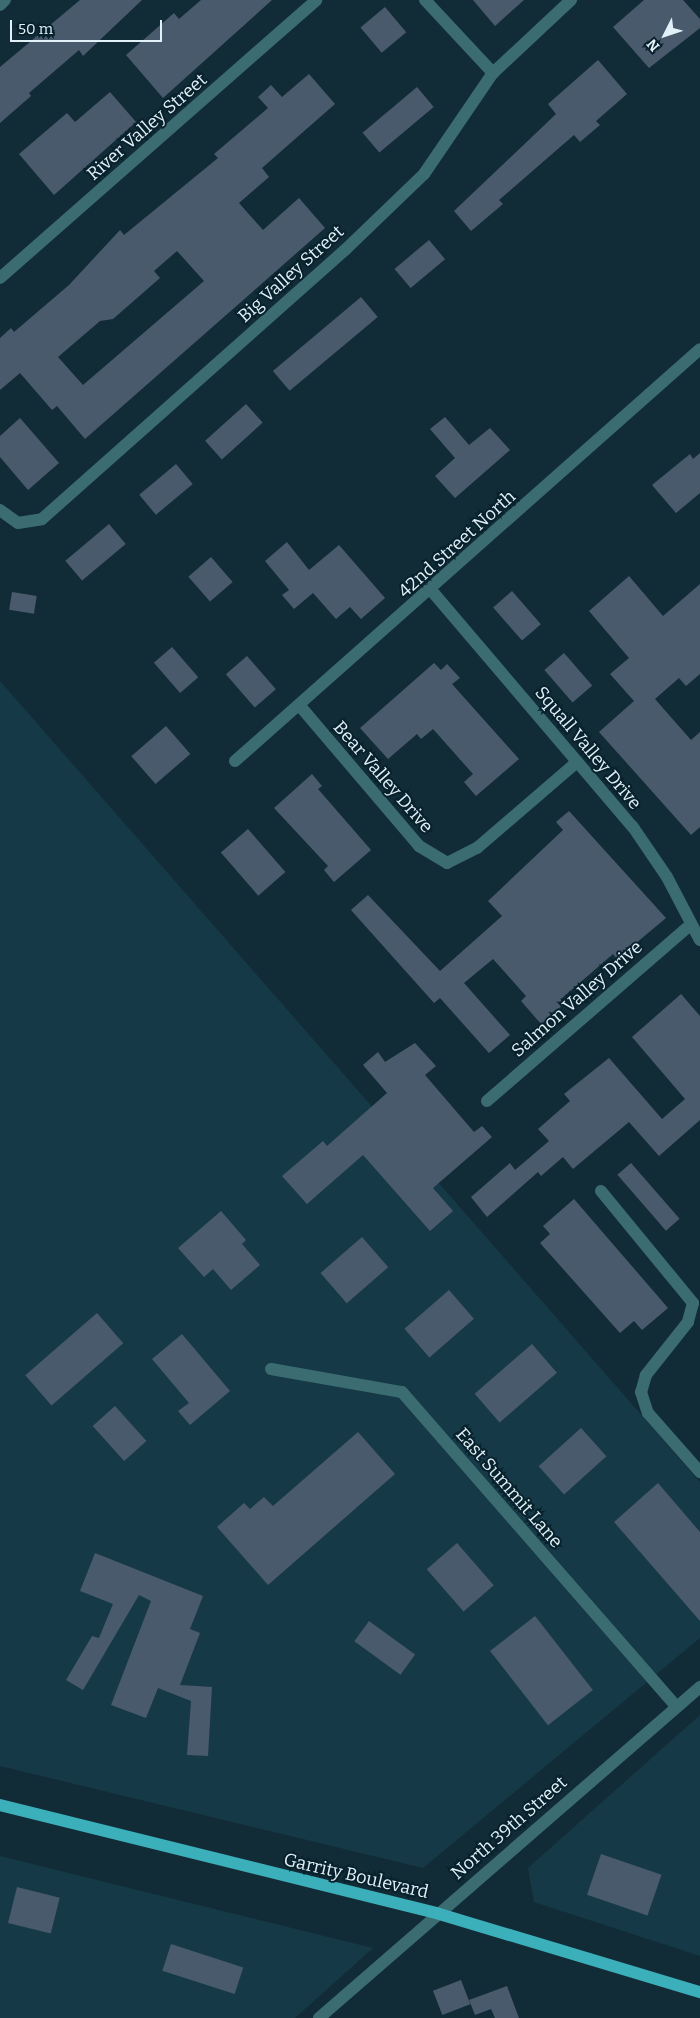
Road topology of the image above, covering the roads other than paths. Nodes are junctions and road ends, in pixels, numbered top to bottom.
1 (6, 0) edge
2 (316, 0) edge
3 (425, 0) edge
4 (571, 0) edge
5 (0, 5) edge
6 (493, 73) junction
7 (0, 278) edge
8 (700, 349) edge
9 (0, 510) edge
10 (432, 590) junction
11 (300, 706) junction
12 (235, 761) dead end
13 (577, 762) junction
14 (690, 924) junction
15 (700, 940) edge
16 (487, 1101) dead end
17 (601, 1191) dead end
18 (270, 1369) dead end
19 (700, 1472) edge
20 (700, 1687) edge
21 (677, 1707) junction
22 (0, 1805) edge
23 (436, 1913) junction
24 (700, 1992) edge
25 (319, 2018) edge

1 - 5 street
2 - 7 street, River Valley Street
3 - 6 street
4 - 6 street, Big Valley Street
6 - 9 street, Big Valley Street
8 - 10 street, 42nd Street North
10 - 11 street, 42nd Street North
10 - 13 street, Squall Valley Drive
11 - 12 street, 42nd Street North
11 - 13 street, Bear Valley Drive
13 - 14 street, Squall Valley Drive
14 - 15 street, Squall Valley Drive
14 - 16 street, Salmon Valley Drive
17 - 19 street
18 - 21 street, East Summit Lane
20 - 21 street, North 39th Street
21 - 23 street, North 39th Street
22 - 23 main road, Garrity Boulevard
23 - 24 main road, Garrity Boulevard
23 - 25 street, North 39th Street

